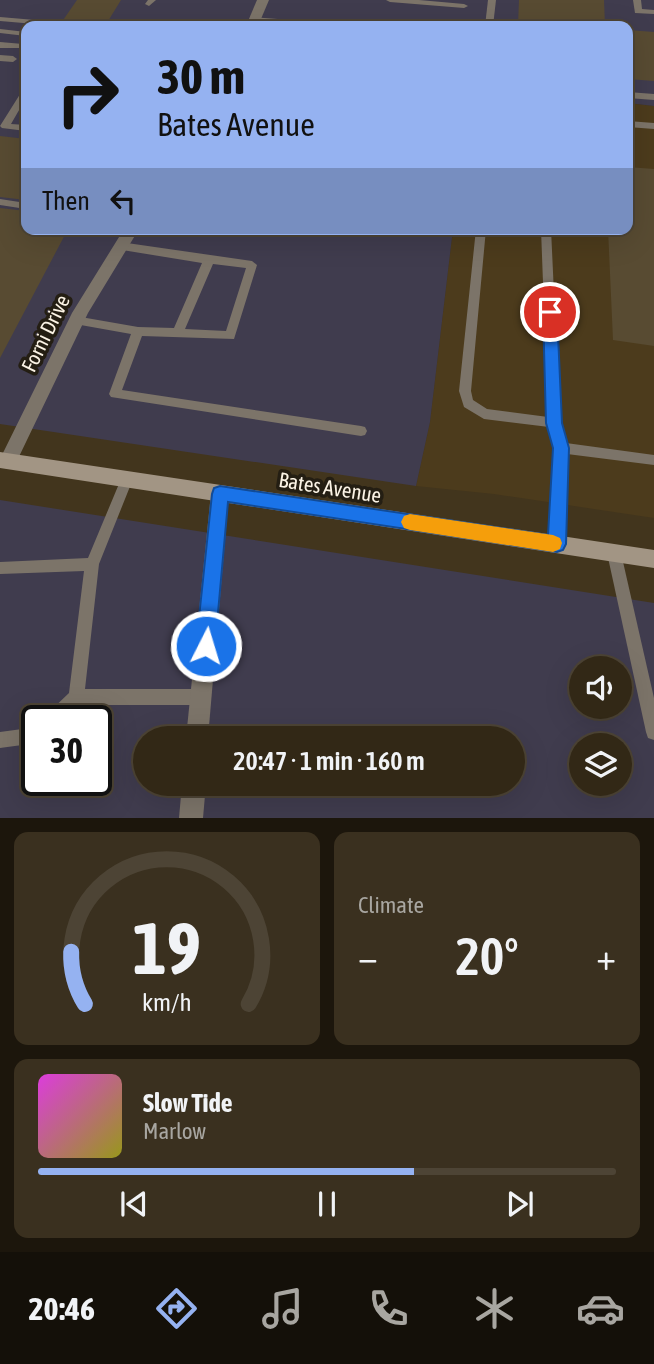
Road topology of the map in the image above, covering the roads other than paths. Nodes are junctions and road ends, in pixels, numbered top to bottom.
1 (262, 0) edge
2 (390, 0) edge
3 (492, 0) edge
4 (637, 0) edge
5 (464, 6) dead end
6 (654, 12) edge
7 (0, 19) edge
8 (23, 21) edge
9 (254, 21) edge
10 (490, 21) edge
11 (0, 31) edge
12 (21, 33) edge
13 (0, 45) edge
14 (21, 47) edge
15 (0, 58) edge
16 (13, 59) dead end
17 (633, 95) edge
18 (654, 97) edge
19 (21, 99) edge
20 (633, 124) edge
21 (654, 126) edge
22 (21, 128) edge
23 (0, 202) edge
24 (21, 205) edge
25 (128, 235) edge
26 (480, 235) edge
27 (546, 235) edge
28 (120, 246) junction
29 (209, 260) junction
30 (75, 320) junction
31 (138, 331) junction
32 (178, 333) junction
33 (554, 423) junction
34 (361, 431) dead end
35 (561, 448) junction
36 (654, 460) edge
37 (4, 461) edge
38 (127, 480) junction
39 (220, 494) junction
40 (557, 544) junction
41 (614, 553) junction
42 (654, 559) edge
43 (92, 564) junction
44 (0, 568) edge
45 (201, 696) junction
46 (76, 697) junction
47 (651, 702) edge
48 (68, 705) edge
49 (198, 726) edge
50 (654, 732) edge
51 (21, 737) edge
52 (0, 740) edge
53 (193, 796) edge
54 (191, 818) edge

1 - 9 street
2 - 5 lane
3 - 10 lane
4 - 6 lane
7 - 8 lane
11 - 12 lane
13 - 14 lane
15 - 16 lane
17 - 18 lane
19 - 22 lane
20 - 21 lane
23 - 24 lane
25 - 28 street, Forni Drive
26 - 33 lane
27 - 33 lane
28 - 29 lane
28 - 30 street, Forni Drive
29 - 32 lane
29 - 32 lane
30 - 31 lane
30 - 37 street, Forni Drive
31 - 32 lane
31 - 34 lane
33 - 35 lane
35 - 36 lane
35 - 40 lane
37 - 38 street, Bates Avenue
38 - 39 street, Bates Avenue
38 - 43 lane
39 - 40 street, Bates Avenue
39 - 45 street
40 - 41 street, Bates Avenue
41 - 42 street, Bates Avenue
41 - 47 lane
43 - 44 lane
43 - 46 lane
45 - 46 lane
45 - 49 street
46 - 48 lane
47 - 50 lane
51 - 52 lane
53 - 54 street

